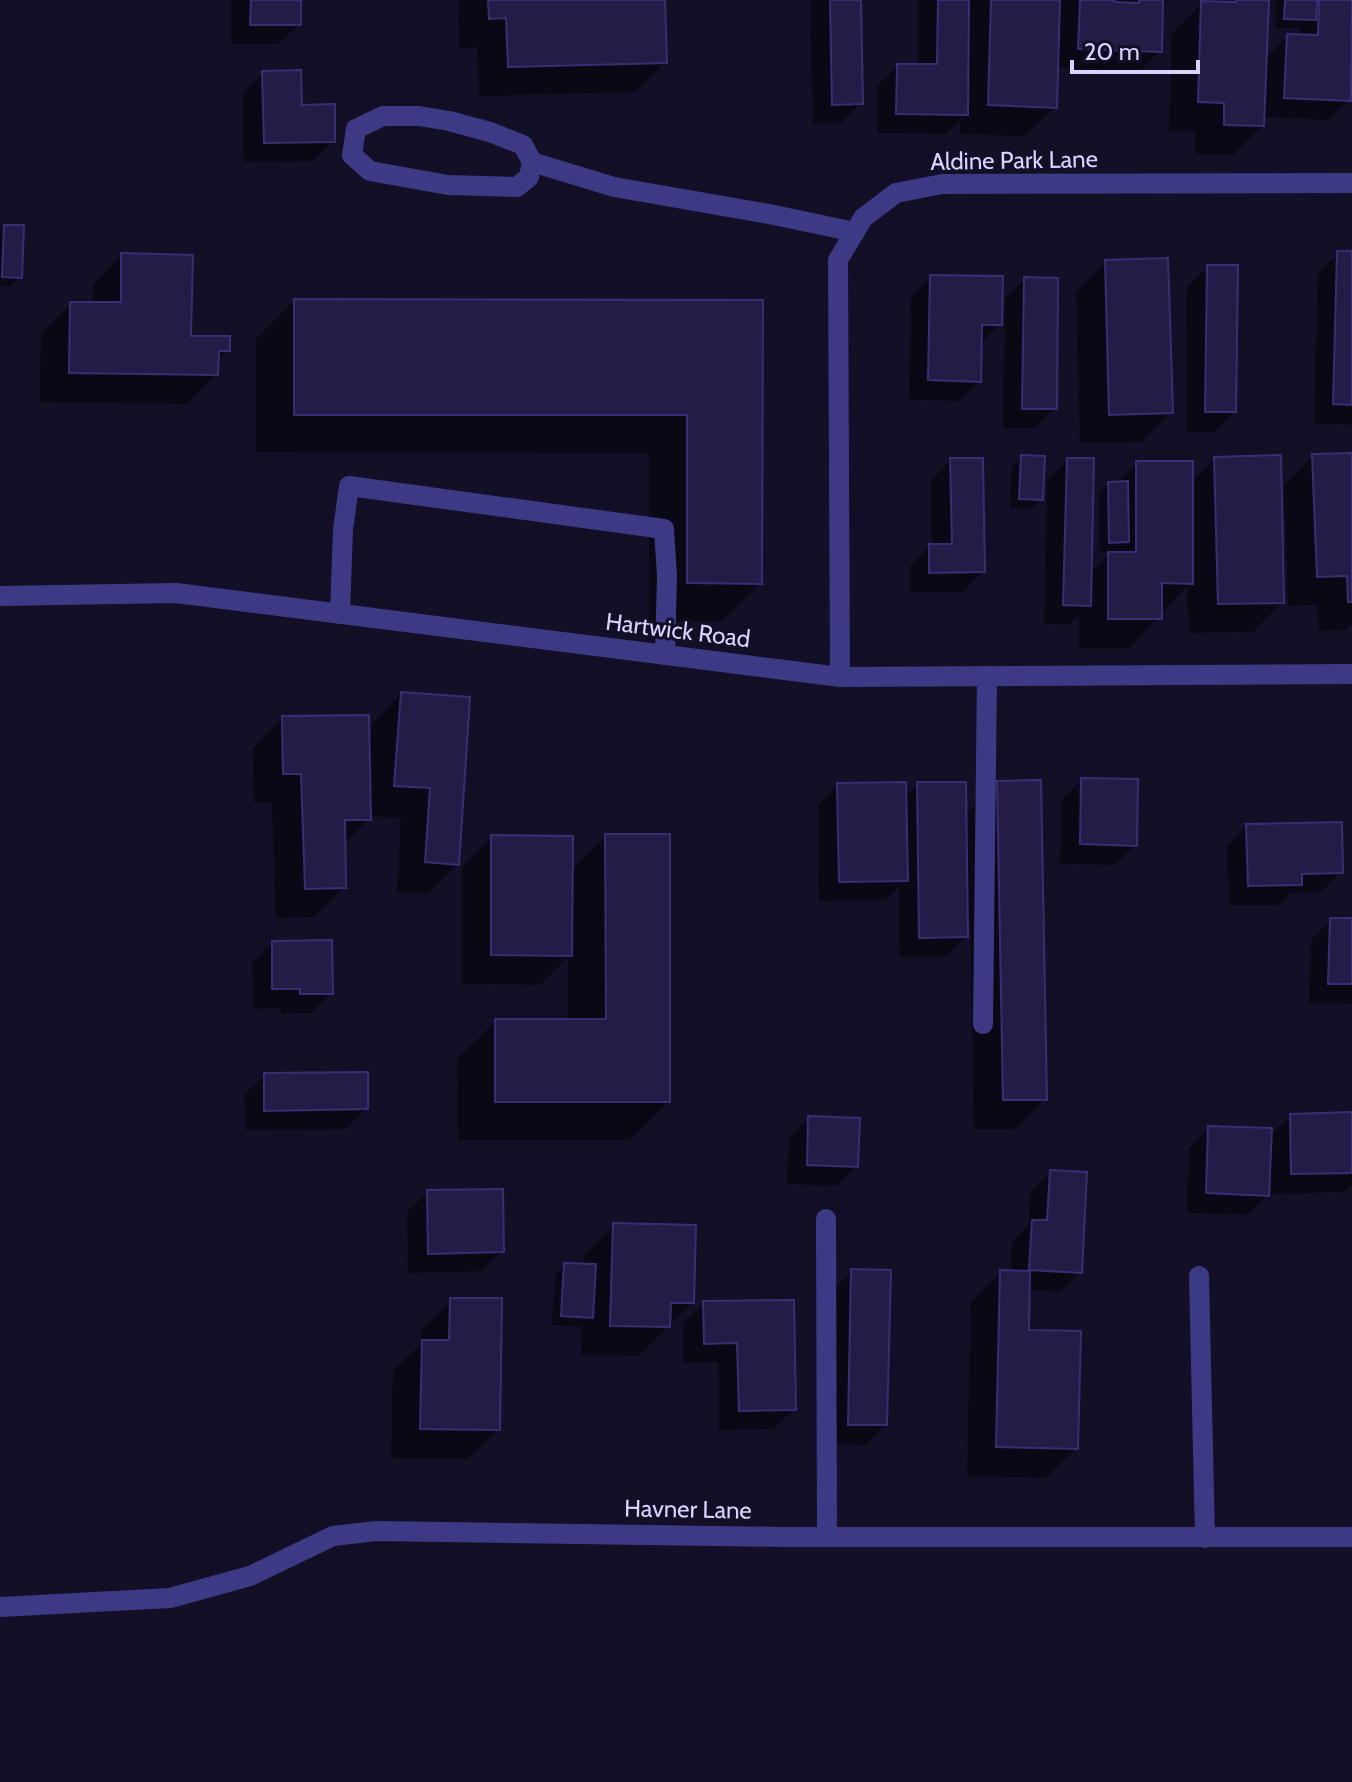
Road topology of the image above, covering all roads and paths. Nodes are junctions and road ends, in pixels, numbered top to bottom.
1 (532, 162) junction
2 (1352, 183) edge
3 (855, 232) junction
4 (0, 596) edge
5 (340, 614) junction
6 (665, 655) junction
7 (1352, 674) edge
8 (987, 676) junction
9 (840, 677) junction
10 (983, 1024) dead end
11 (826, 1219) dead end
12 (1199, 1276) dead end
13 (827, 1537) junction
14 (1352, 1537) edge
15 (1205, 1538) junction
16 (0, 1607) edge

1 - 1 street
1 - 3 street
2 - 3 street, Aldine Park Lane
3 - 9 street, Aldine Park Lane
4 - 5 street, Hartwick Road
5 - 6 street, Hartwick Road
5 - 6 street
6 - 9 street, Hartwick Road
7 - 8 street, Hartwick Road
8 - 9 street, Hartwick Road
8 - 10 street
11 - 13 street
12 - 15 street
13 - 15 street, Havner Lane
13 - 16 street, Havner Lane
14 - 15 street, Havner Lane

